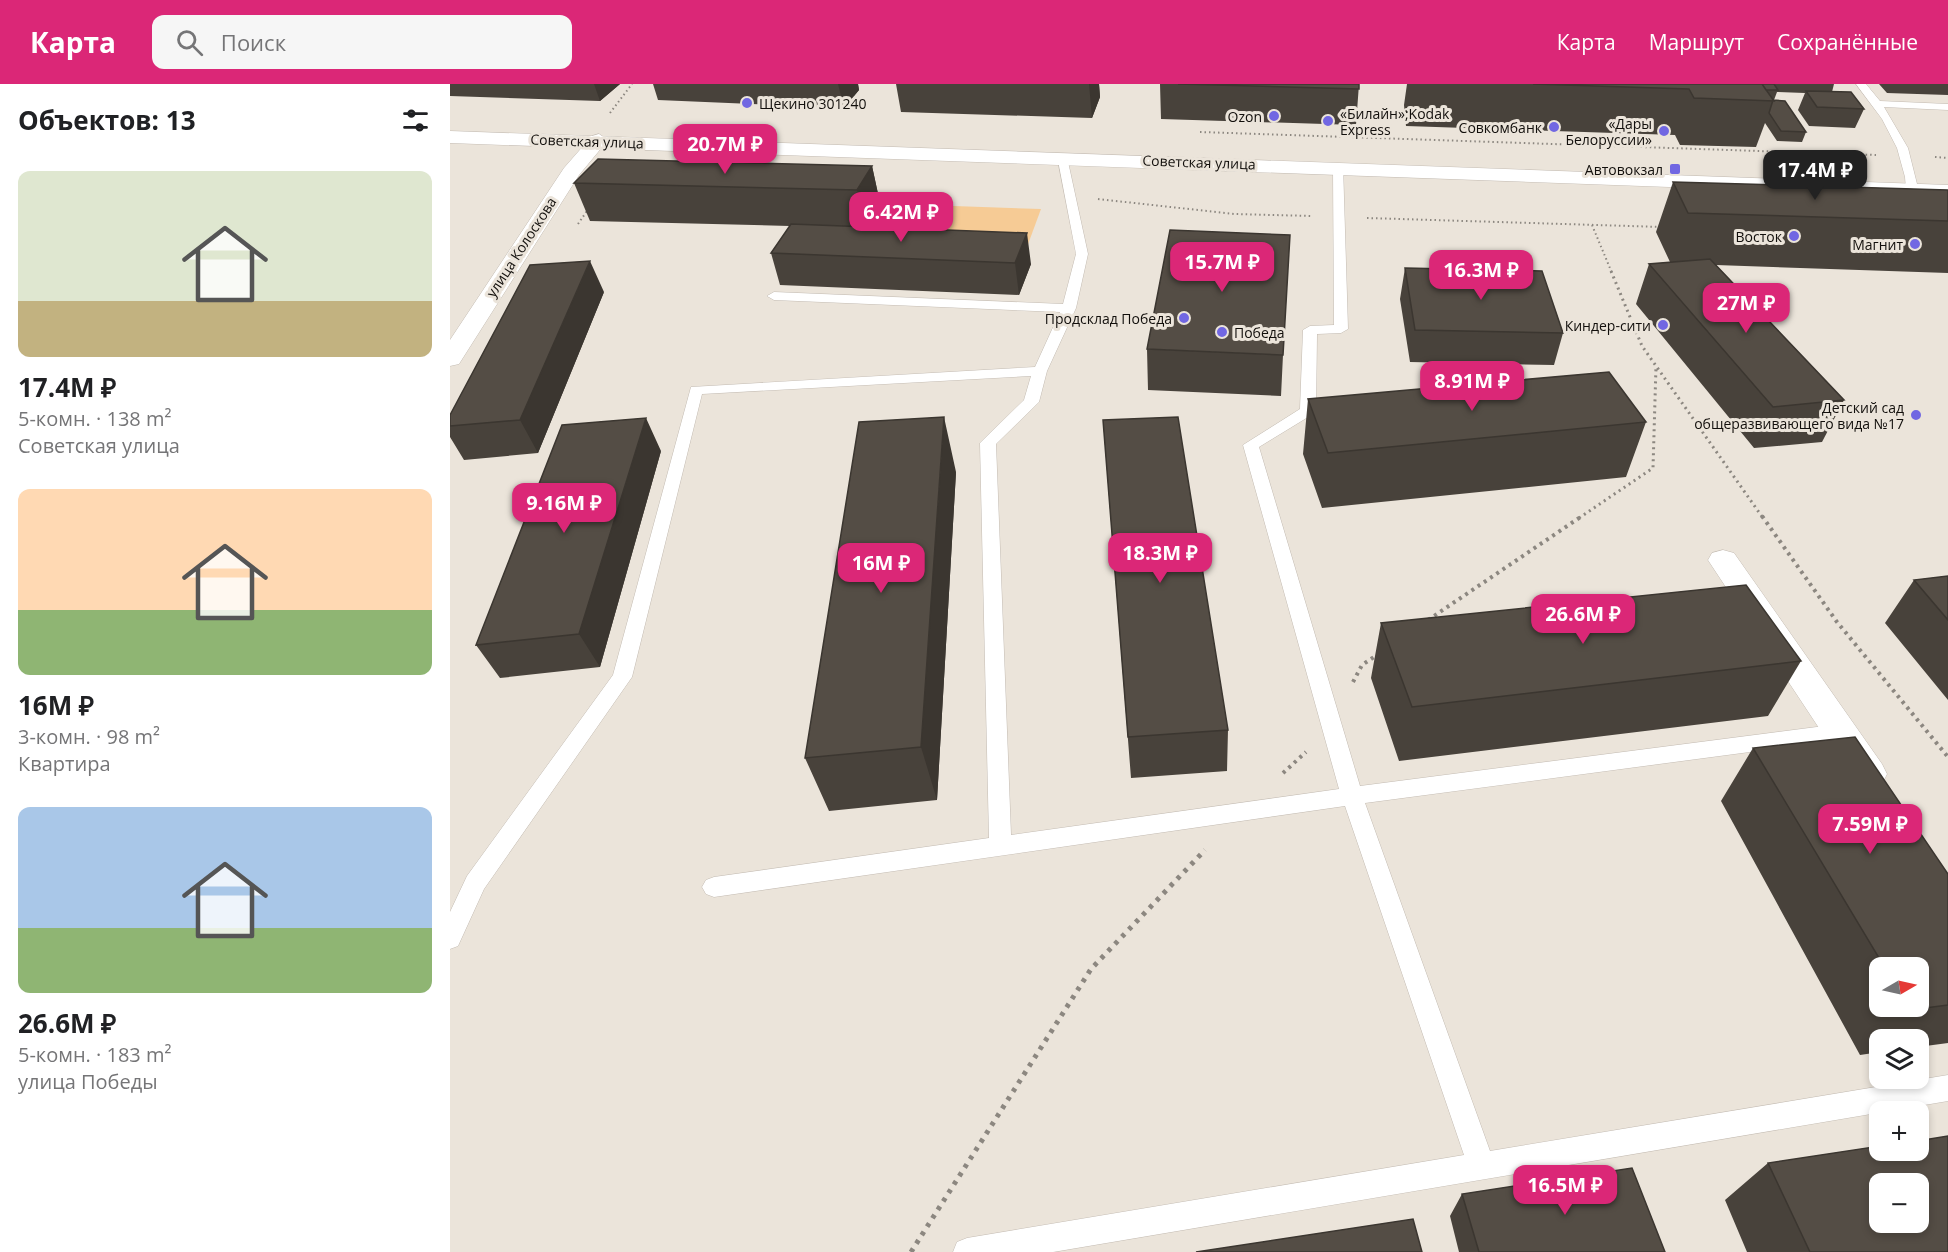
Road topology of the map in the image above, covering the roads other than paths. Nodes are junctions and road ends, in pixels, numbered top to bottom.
1 (1861, 84) edge
2 (1880, 104) junction
3 (1948, 107) edge
4 (450, 137) edge
5 (599, 140) junction
6 (1061, 156) junction
7 (1339, 167) junction
8 (1912, 189) junction
9 (1948, 191) edge
10 (1948, 230) edge
11 (774, 296) dead end
12 (1069, 308) junction
13 (456, 340) edge
14 (450, 359) edge
15 (1040, 371) junction
16 (1723, 560) dead end
17 (1839, 732) junction
18 (1352, 796) junction
19 (1887, 800) edge
20 (1000, 846) junction
21 (714, 887) dead end
22 (450, 938) edge
23 (1948, 1088) edge
24 (1482, 1166) junction
25 (968, 1252) edge

1 - 2 lane
2 - 3 lane
2 - 8 lane
4 - 5 main road, Советская улица
5 - 6 main road, Советская улица
5 - 13 main road, улица Колоскова
6 - 7 main road, Советская улица
6 - 12 lane
7 - 8 main road, Советская улица
7 - 18 lane
8 - 9 main road, Советская улица
8 - 10 lane
11 - 12 lane
12 - 15 lane
13 - 14 main road, улица Колоскова
15 - 20 lane
15 - 22 lane
16 - 17 main road
17 - 18 lane
17 - 19 main road
18 - 20 lane
18 - 24 lane
20 - 21 lane
23 - 24 lane
24 - 25 lane

